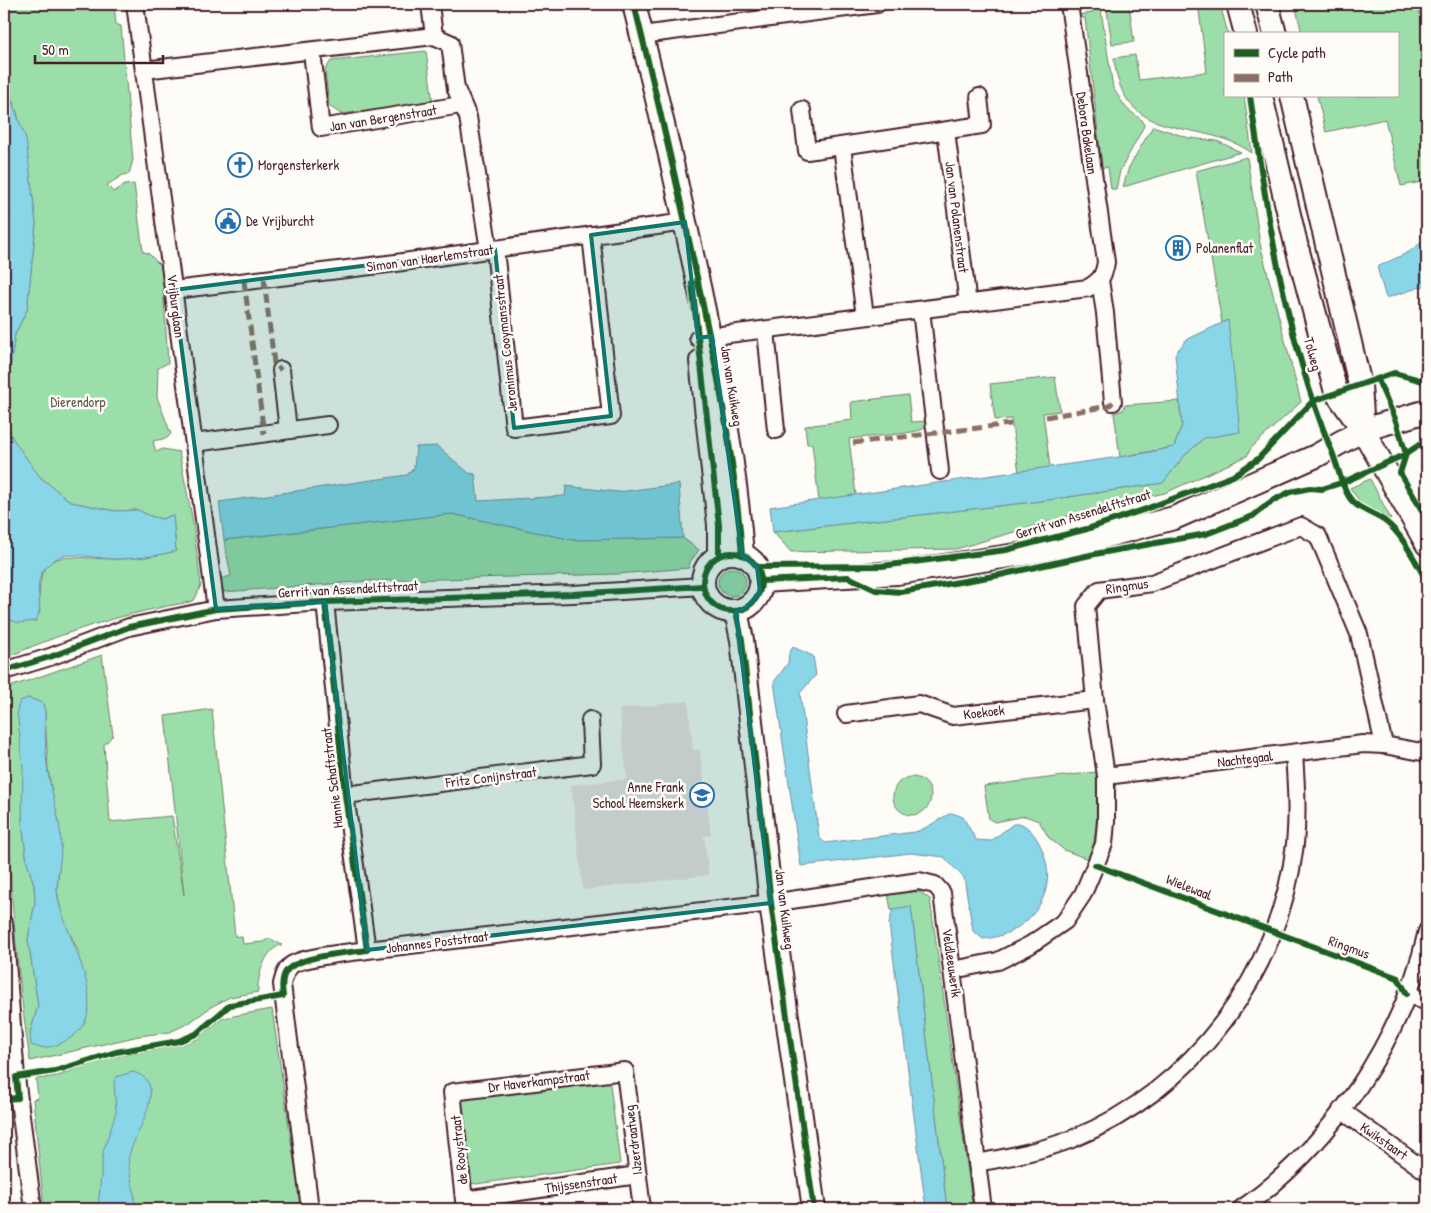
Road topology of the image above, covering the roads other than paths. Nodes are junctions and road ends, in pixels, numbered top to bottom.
1 (135, 4) edge
2 (430, 4) edge
3 (634, 4) edge
4 (877, 4) edge
5 (1069, 4) edge
6 (1238, 4) edge
7 (1267, 4) edge
8 (791, 9) edge
9 (1245, 32) edge
10 (1274, 32) edge
11 (642, 35) junction
12 (434, 36) junction
13 (312, 52) junction
14 (144, 70) junction
15 (979, 97) dead end
16 (1262, 98) edge
17 (1292, 98) edge
18 (461, 105) junction
19 (802, 110) dead end
20 (946, 131) junction
21 (842, 147) junction
22 (685, 222) junction
23 (591, 236) junction
24 (492, 249) junction
25 (1100, 280) junction
26 (174, 290) junction
27 (968, 304) junction
28 (922, 310) junction
29 (865, 316) junction
30 (766, 331) junction
31 (705, 337) junction
32 (282, 370) dead end
33 (1112, 402) dead end
34 (1427, 411) edge
35 (328, 424) dead end
36 (288, 430) junction
37 (776, 430) dead end
38 (1363, 430) junction
39 (194, 444) junction
40 (940, 471) dead end
41 (1427, 544) edge
42 (742, 555) junction
43 (719, 556) junction
44 (761, 581) junction
45 (703, 586) junction
46 (325, 602) junction
47 (216, 609) junction
48 (736, 611) junction
49 (4, 670) edge
50 (1095, 700) junction
51 (846, 714) dead end
52 (590, 720) dead end
53 (1384, 746) junction
54 (1427, 752) edge
55 (1294, 753) junction
56 (1106, 776) junction
57 (345, 795) junction
58 (771, 903) junction
59 (4, 924) edge
60 (1427, 931) edge
61 (367, 950) junction
62 (953, 970) junction
63 (6, 983) edge
64 (1407, 994) junction
65 (1427, 1002) edge
66 (625, 1071) joint
67 (452, 1092) joint
68 (11, 1099) edge
69 (1341, 1110) junction
70 (976, 1163) junction
71 (1427, 1172) edge
72 (638, 1175) junction
73 (465, 1205) edge
74 (1247, 1208) edge
75 (32, 1209) edge
76 (310, 1209) edge
77 (642, 1209) edge
78 (814, 1209) edge
79 (983, 1209) edge

1 - 14 street, Vrijburglaan
2 - 12 street
3 - 11 street, Jan van Kuikweg
4 - 8 street
5 - 25 street, Debora Bakelaan
6 - 9 street
7 - 10 street
8 - 11 street
11 - 22 street, Jan van Kuikweg
12 - 13 street
12 - 18 street
13 - 14 street
13 - 18 street, Jan van Bergenstraat
14 - 26 street, Vrijburglaan
15 - 20 street
16 - 38 street, Tolweg
17 - 38 street, Tolweg
18 - 24 street
19 - 21 street
20 - 21 street
20 - 27 street, Jan van Polanenstraat
21 - 29 street
22 - 23 street, Simon van Haerlemstraat
22 - 31 street, Jan van Kuikweg
23 - 24 street, Simon van Haerlemstraat
23 - 24 street, Jeronimus Cooymansstraat
24 - 26 street, Simon van Haerlemstraat
25 - 27 street
25 - 33 street
26 - 39 street, Vrijburglaan
27 - 28 street
28 - 29 street
28 - 40 street
29 - 30 street
30 - 31 street
30 - 37 street
31 - 42 street, Jan van Kuikweg
31 - 43 street, Jan van Kuikweg
32 - 36 street
34 - 38 street, Gerrit van Assendelftstraat
35 - 36 street
36 - 39 street
38 - 41 street, Tolweg
38 - 44 street, Gerrit van Assendelftstraat
39 - 47 street, Vrijburglaan
42 - 43 street
42 - 44 street
43 - 45 street
44 - 48 street
45 - 46 street, Gerrit van Assendelftstraat
45 - 48 street
46 - 47 street, Gerrit van Assendelftstraat
46 - 57 street, Hannie Schaftstraat
47 - 49 street, Gerrit van Assendelftstraat
48 - 58 street, Jan van Kuikweg
50 - 51 street, Koekoek
50 - 53 street, Ringmus
50 - 56 street, Ringmus
52 - 57 street, Fritz Conijnstraat
53 - 54 street
53 - 55 street, Nachtegaal
55 - 56 street, Nachtegaal
55 - 70 street
56 - 62 street, Ringmus
57 - 61 street, Hannie Schaftstraat
58 - 61 street, Johannes Poststraat
58 - 62 street, Veldleeuwerik
58 - 78 street, Jan van Kuikweg
59 - 63 street
60 - 64 street
61 - 76 street, Johannes Poststraat
62 - 70 street, Veldleeuwerik
63 - 68 street
64 - 65 street
64 - 69 street
66 - 67 street, Dr Haverkampstraat
66 - 72 street, IJzerdraatweg
67 - 73 street, de Rooystraat
68 - 75 street
69 - 71 street, Kwikstaart
69 - 74 street
70 - 79 street, Veldleeuwerik
72 - 73 street, Thijssenstraat
72 - 77 street, IJzerdraatweg

